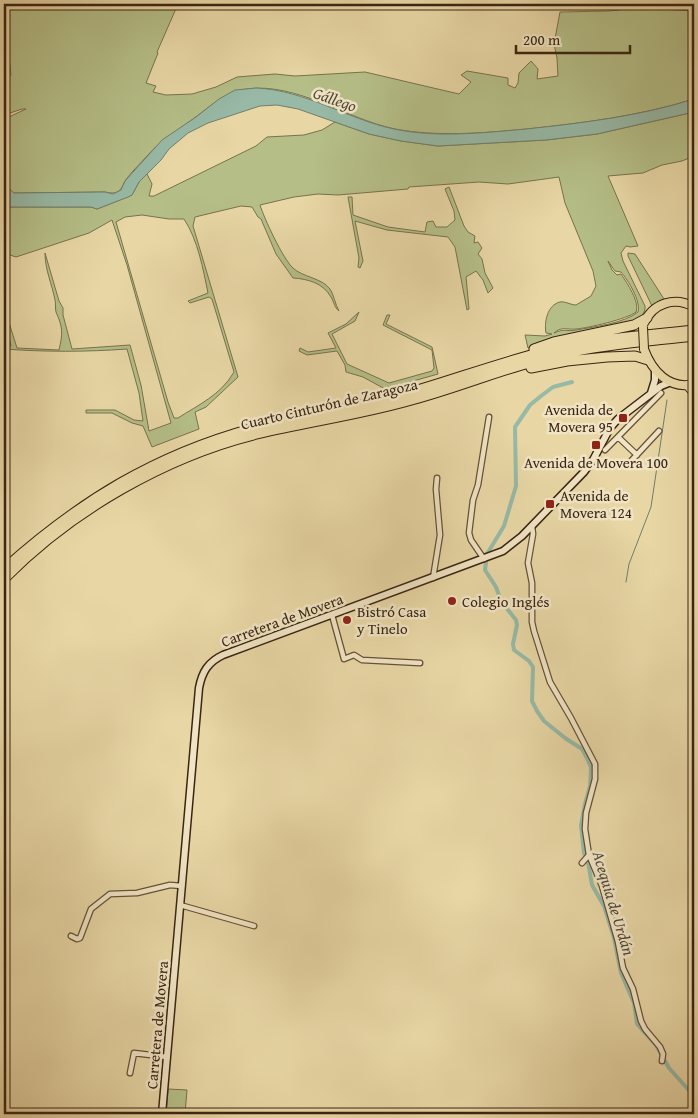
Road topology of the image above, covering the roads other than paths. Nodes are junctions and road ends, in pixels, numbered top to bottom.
1 (694, 307) edge
2 (647, 318) junction
3 (694, 330) edge
4 (694, 336) edge
5 (648, 360) junction
6 (655, 370) junction
7 (477, 371) junction
8 (671, 382) junction
9 (690, 385) edge
10 (458, 386) junction
11 (661, 392) dead end
12 (694, 393) edge
13 (650, 394) junction
14 (489, 417) dead end
15 (618, 419) junction
16 (626, 428) junction
17 (659, 431) dead end
18 (618, 437) junction
19 (605, 450) dead end
20 (637, 455) junction
21 (632, 460) dead end
22 (437, 478) dead end
23 (532, 526) junction
24 (484, 559) junction
25 (4, 569) edge
26 (433, 578) junction
27 (4, 579) edge
28 (332, 615) junction
29 (420, 663) dead end
30 (182, 886) junction
31 (180, 905) junction
32 (254, 926) dead end
33 (72, 936) dead end
34 (167, 1058) junction
35 (662, 1061) dead end
36 (130, 1073) dead end
37 (162, 1114) edge

1 - 2 highway
2 - 5 highway, bridge
2 - 7 highway
3 - 7 highway
4 - 10 highway, Cuarto Cinturón de Zaragoza
5 - 6 highway
5 - 10 highway
6 - 8 highway
6 - 13 main road
7 - 25 highway
8 - 9 highway
8 - 13 main road, Carretera de Movera
9 - 12 highway
10 - 27 highway, Cuarto Cinturón de Zaragoza
11 - 16 street
13 - 15 main road, Carretera de Movera
14 - 24 street
15 - 16 street
15 - 23 main road, Carretera de Movera
16 - 18 street
17 - 20 street
18 - 19 street
18 - 20 street
20 - 21 street
22 - 26 street
23 - 24 main road, Carretera de Movera
23 - 35 street
24 - 26 main road, Carretera de Movera
26 - 28 main road, Carretera de Movera
28 - 29 street
28 - 30 main road, Carretera de Movera
30 - 31 main road, Carretera de Movera
30 - 33 street
31 - 32 street
31 - 34 main road, Carretera de Movera
34 - 36 street
34 - 37 main road, Carretera de Movera

